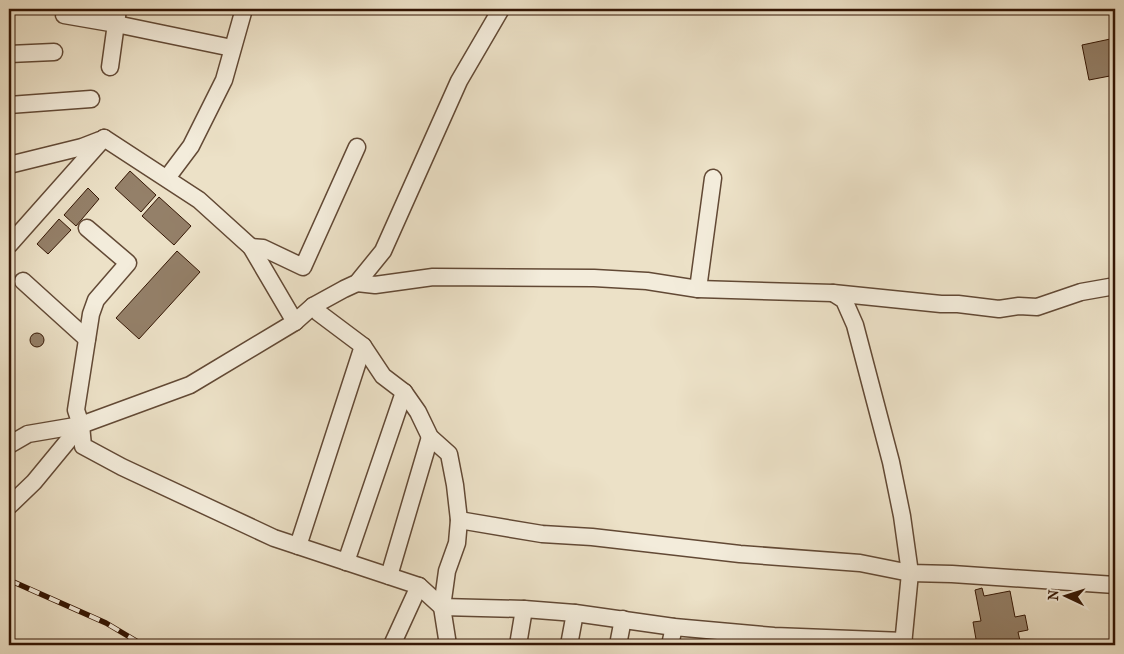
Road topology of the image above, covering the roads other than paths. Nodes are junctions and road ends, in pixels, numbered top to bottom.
1 (244, 9) edge
2 (501, 9) edge
3 (64, 15) dead end
4 (117, 16) edge
5 (232, 48) junction
6 (54, 52) dead end
7 (9, 54) edge
8 (110, 67) dead end
9 (91, 99) dead end
10 (9, 105) edge
11 (104, 138) junction
12 (357, 147) dead end
13 (9, 165) edge
14 (167, 178) junction
15 (713, 178) dead end
16 (87, 228) dead end
17 (9, 245) edge
18 (251, 247) junction
19 (23, 281) dead end
20 (357, 283) junction
21 (1115, 286) edge
22 (698, 289) junction
23 (833, 293) junction
24 (313, 306) junction
25 (295, 322) junction
26 (87, 339) junction
27 (362, 346) junction
28 (404, 392) junction
29 (81, 426) junction
30 (430, 437) junction
31 (9, 445) edge
32 (9, 506) edge
33 (459, 520) junction
34 (298, 546) junction
35 (346, 562) junction
36 (910, 573) junction
37 (389, 576) junction
38 (1115, 585) edge
39 (419, 586) junction
40 (442, 607) junction
41 (524, 610) junction
42 (575, 614) junction
43 (623, 619) junction
44 (674, 627) junction
45 (726, 638) edge
46 (773, 640) edge
47 (904, 643) edge
48 (392, 645) edge
49 (448, 645) edge
50 (518, 645) edge
51 (569, 645) edge
52 (618, 645) edge
53 (670, 645) edge

1 - 5 street
2 - 20 street
3 - 4 street
4 - 5 street
4 - 8 street
5 - 14 street
6 - 7 street
9 - 10 street
11 - 13 street
11 - 14 street
11 - 17 street
12 - 18 street
14 - 18 street
15 - 22 street
16 - 26 street
18 - 25 street
19 - 26 street
20 - 22 street
20 - 24 street
21 - 23 street
22 - 23 street
23 - 36 street
24 - 25 street
24 - 27 street
25 - 29 street
26 - 29 street
27 - 28 street
27 - 34 street
28 - 30 street
28 - 35 street
29 - 31 street
29 - 32 street
29 - 34 street
30 - 33 street
30 - 37 street
33 - 36 street
33 - 40 street
34 - 35 street
35 - 37 street
36 - 38 street
36 - 47 street
37 - 39 street
39 - 40 street
39 - 48 street
40 - 41 street
40 - 49 street
41 - 42 street
41 - 50 street
42 - 43 street
42 - 51 street
43 - 44 street
43 - 52 street
44 - 45 street
44 - 53 street
45 - 46 street
46 - 47 street

